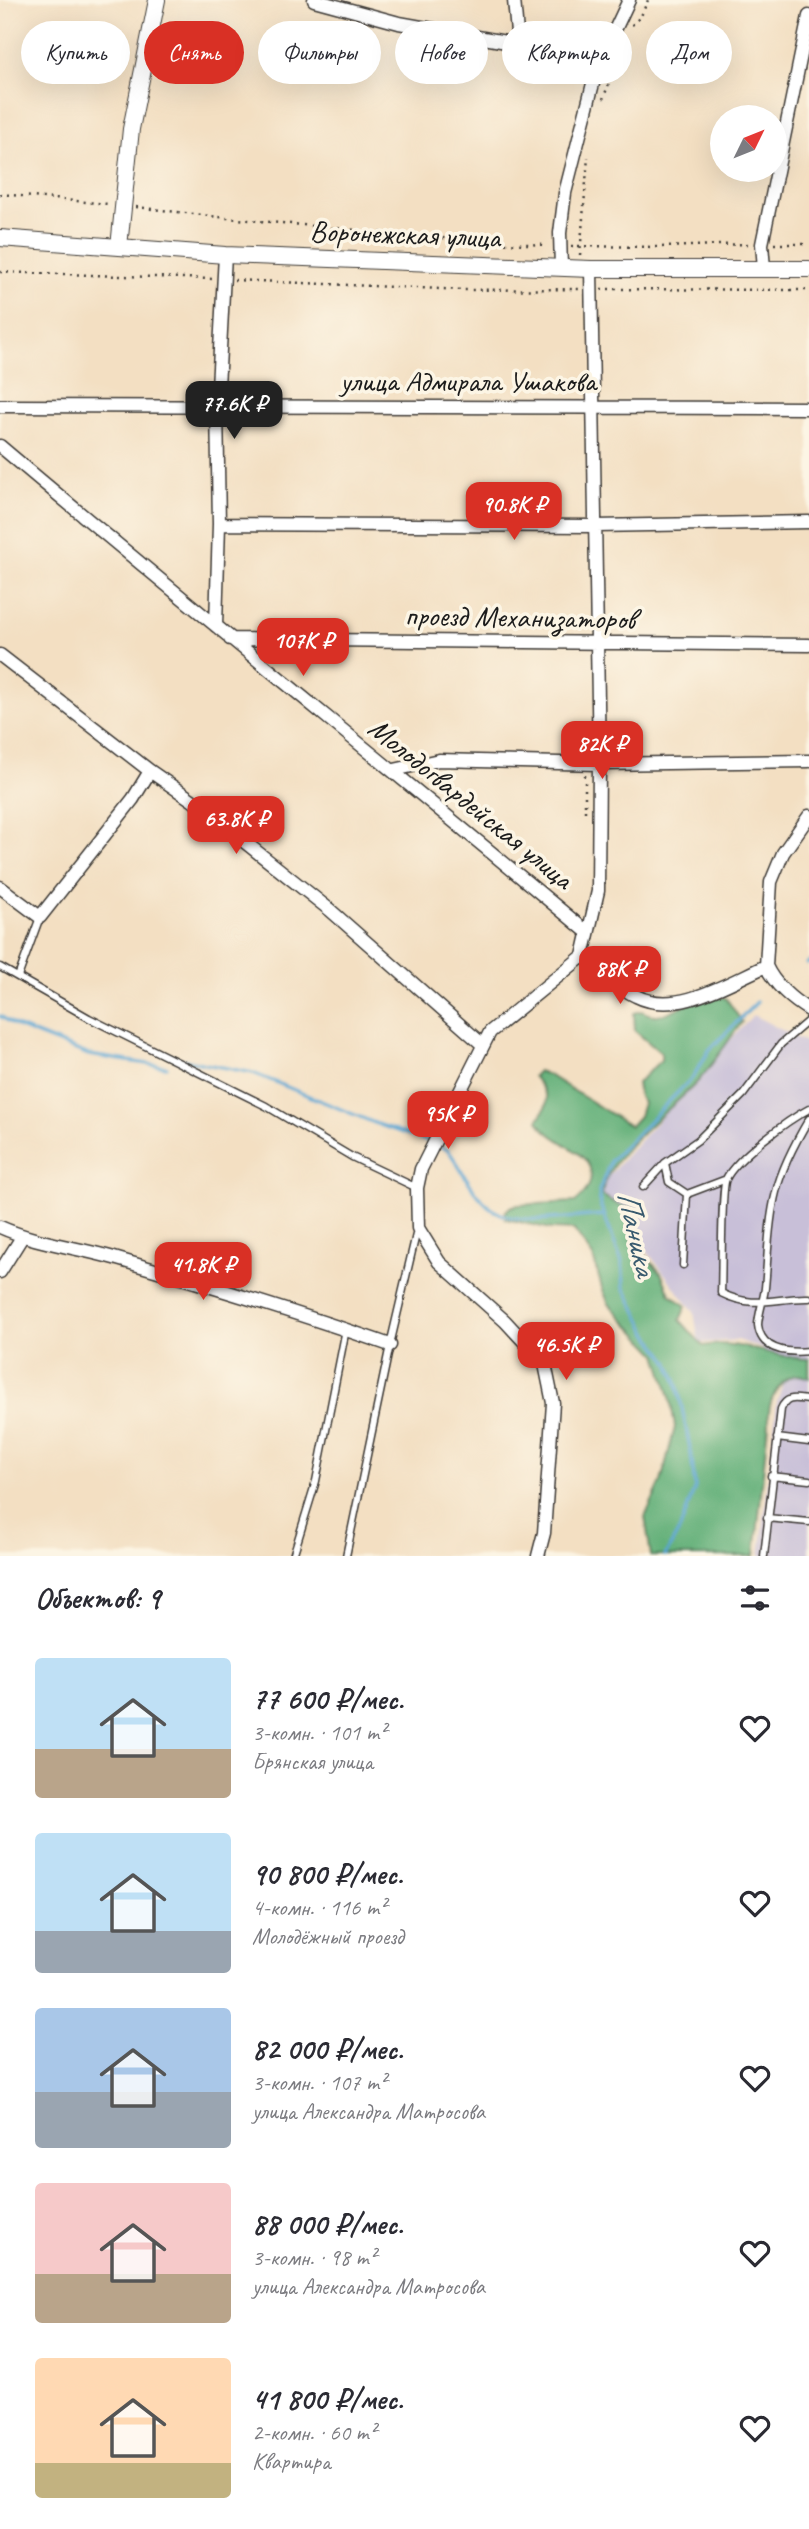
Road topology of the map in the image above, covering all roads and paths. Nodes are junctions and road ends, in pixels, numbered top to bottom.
1 (157, 0) edge
2 (317, 0) edge
3 (514, 0) edge
4 (629, 0) edge
5 (648, 0) edge
6 (809, 16) edge
7 (516, 21) edge
8 (619, 21) edge
9 (502, 41) edge
10 (593, 84) edge
11 (602, 100) dead end
12 (589, 155) dead end
13 (0, 194) edge
14 (123, 205) junction
15 (0, 238) edge
16 (762, 244) junction
17 (809, 244) edge
18 (561, 246) junction
19 (580, 246) junction
20 (119, 247) junction
21 (225, 255) junction
22 (561, 268) junction
23 (764, 268) junction
24 (586, 269) junction
25 (809, 269) edge
26 (0, 272) edge
27 (223, 279) junction
28 (592, 289) junction
29 (809, 290) edge
30 (0, 407) edge
31 (217, 407) junction
32 (594, 408) junction
33 (809, 408) edge
34 (0, 446) edge
35 (809, 522) edge
36 (219, 524) junction
37 (596, 526) junction
38 (216, 626) junction
39 (230, 639) junction
40 (597, 644) junction
41 (809, 645) edge
42 (0, 655) edge
43 (809, 761) edge
44 (599, 764) junction
45 (394, 770) junction
46 (150, 771) junction
47 (809, 816) edge
48 (0, 887) edge
49 (40, 917) junction
50 (587, 932) junction
51 (583, 956) junction
52 (766, 966) junction
53 (0, 967) edge
54 (18, 976) junction
55 (809, 1010) edge
56 (809, 1020) edge
57 (483, 1045) junction
58 (809, 1109) edge
59 (809, 1119) edge
60 (665, 1163) junction
61 (724, 1180) junction
62 (643, 1187) dead end
63 (417, 1188) junction
64 (687, 1194) junction
65 (0, 1227) edge
66 (418, 1228) junction
67 (22, 1237) junction
68 (683, 1265) dead end
69 (0, 1272) edge
70 (809, 1298) edge
71 (764, 1302) junction
72 (346, 1329) junction
73 (390, 1345) junction
74 (809, 1351) edge
75 (809, 1401) edge
76 (777, 1438) junction
77 (809, 1442) edge
78 (771, 1476) junction
79 (809, 1480) edge
80 (767, 1518) junction
81 (809, 1522) edge
82 (293, 1556) edge
83 (346, 1556) edge
84 (538, 1556) edge
85 (764, 1556) edge

1 - 14 street
2 - 9 street
3 - 7 street
4 - 8 street
5 - 11 path
6 - 16 street
10 - 18 street
12 - 19 path
13 - 14 path
14 - 18 path
14 - 20 street
15 - 20 street, Воронежская улица
16 - 17 path
16 - 19 path
16 - 23 street
18 - 19 path
18 - 22 street
19 - 24 path
20 - 21 street, Воронежская улица
21 - 22 street, Воронежская улица
21 - 27 street
22 - 24 street, Воронежская улица
23 - 24 street, Воронежская улица
23 - 25 street, Воронежская улица
24 - 28 street
26 - 27 path
27 - 28 path
27 - 31 street
28 - 29 path
28 - 32 street
30 - 31 street, улица Адмирала Ушакова
31 - 32 street, улица Адмирала Ушакова
31 - 36 street
32 - 33 street, улица Адмирала Ушакова
32 - 37 street
34 - 38 street, Молодогвардейская улица
35 - 37 street
36 - 37 street
36 - 38 street
37 - 40 street
38 - 39 street, Молодогвардейская улица
39 - 40 street, проезд Механизаторов
39 - 45 street, Молодогвардейская улица
40 - 41 street, проезд Механизаторов
40 - 44 street
42 - 46 street
43 - 44 street
44 - 45 street
44 - 50 street
45 - 50 street, Молодогвардейская улица
46 - 49 street
46 - 57 street
47 - 52 street
48 - 49 street
49 - 54 lane
50 - 51 street
51 - 52 street
51 - 57 street
52 - 55 street
53 - 54 lane
54 - 63 lane
56 - 60 lane
57 - 63 street
58 - 61 lane
59 - 71 lane
60 - 62 lane
60 - 64 lane
61 - 64 lane
61 - 71 lane
63 - 66 street
64 - 68 lane
65 - 67 street
66 - 73 lane
66 - 84 street
67 - 69 street
67 - 72 street
70 - 71 lane
71 - 74 lane
72 - 73 street
72 - 82 lane
73 - 83 lane
75 - 76 lane
76 - 77 lane
76 - 78 lane
78 - 79 lane
78 - 80 lane
80 - 81 lane
80 - 85 lane

